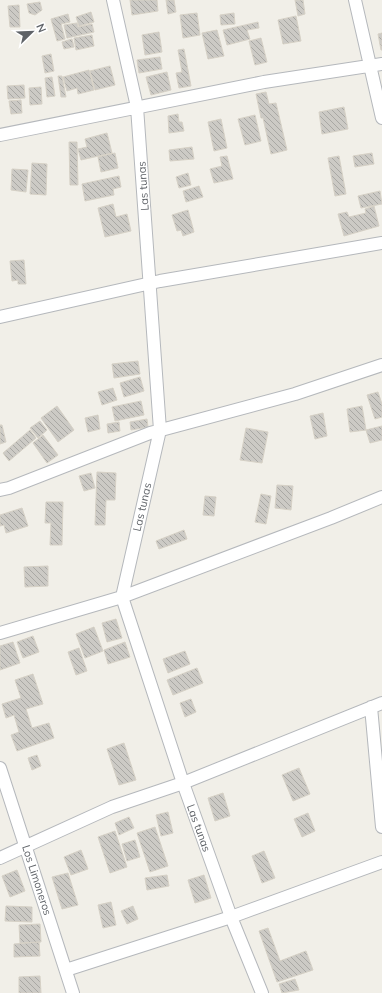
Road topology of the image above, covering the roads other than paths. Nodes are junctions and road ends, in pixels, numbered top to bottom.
1 (113, 0) edge
2 (355, 0) edge
3 (369, 64) junction
4 (382, 64) edge
5 (137, 107) junction
6 (382, 118) edge
7 (0, 135) edge
8 (382, 243) edge
9 (149, 284) junction
10 (0, 317) edge
11 (382, 365) edge
12 (160, 430) junction
13 (0, 490) edge
14 (382, 497) edge
15 (122, 597) junction
16 (0, 633) edge
17 (376, 705) edge
18 (0, 768) edge
19 (182, 783) junction
20 (382, 827) edge
21 (27, 846) junction
22 (0, 858) edge
23 (382, 862) edge
24 (231, 917) junction
25 (66, 970) junction
26 (73, 993) edge
27 (262, 993) edge

1 - 5 street, Las tunas
2 - 3 street
3 - 4 street
3 - 5 street
3 - 6 street
5 - 7 street
5 - 9 street, Las tunas
8 - 9 street
9 - 10 street
9 - 12 street, Las tunas
11 - 12 street
12 - 13 street
12 - 15 street, Las tunas
14 - 15 street
15 - 16 street
15 - 19 street, Las tunas
17 - 19 street
17 - 20 street
18 - 21 street, Los Limoneros
19 - 21 street
19 - 24 street, Las tunas
21 - 22 street
21 - 25 street, Los Limoneros
23 - 24 street
24 - 25 street
24 - 27 street, Las tunas
25 - 26 street, Los Limoneros

